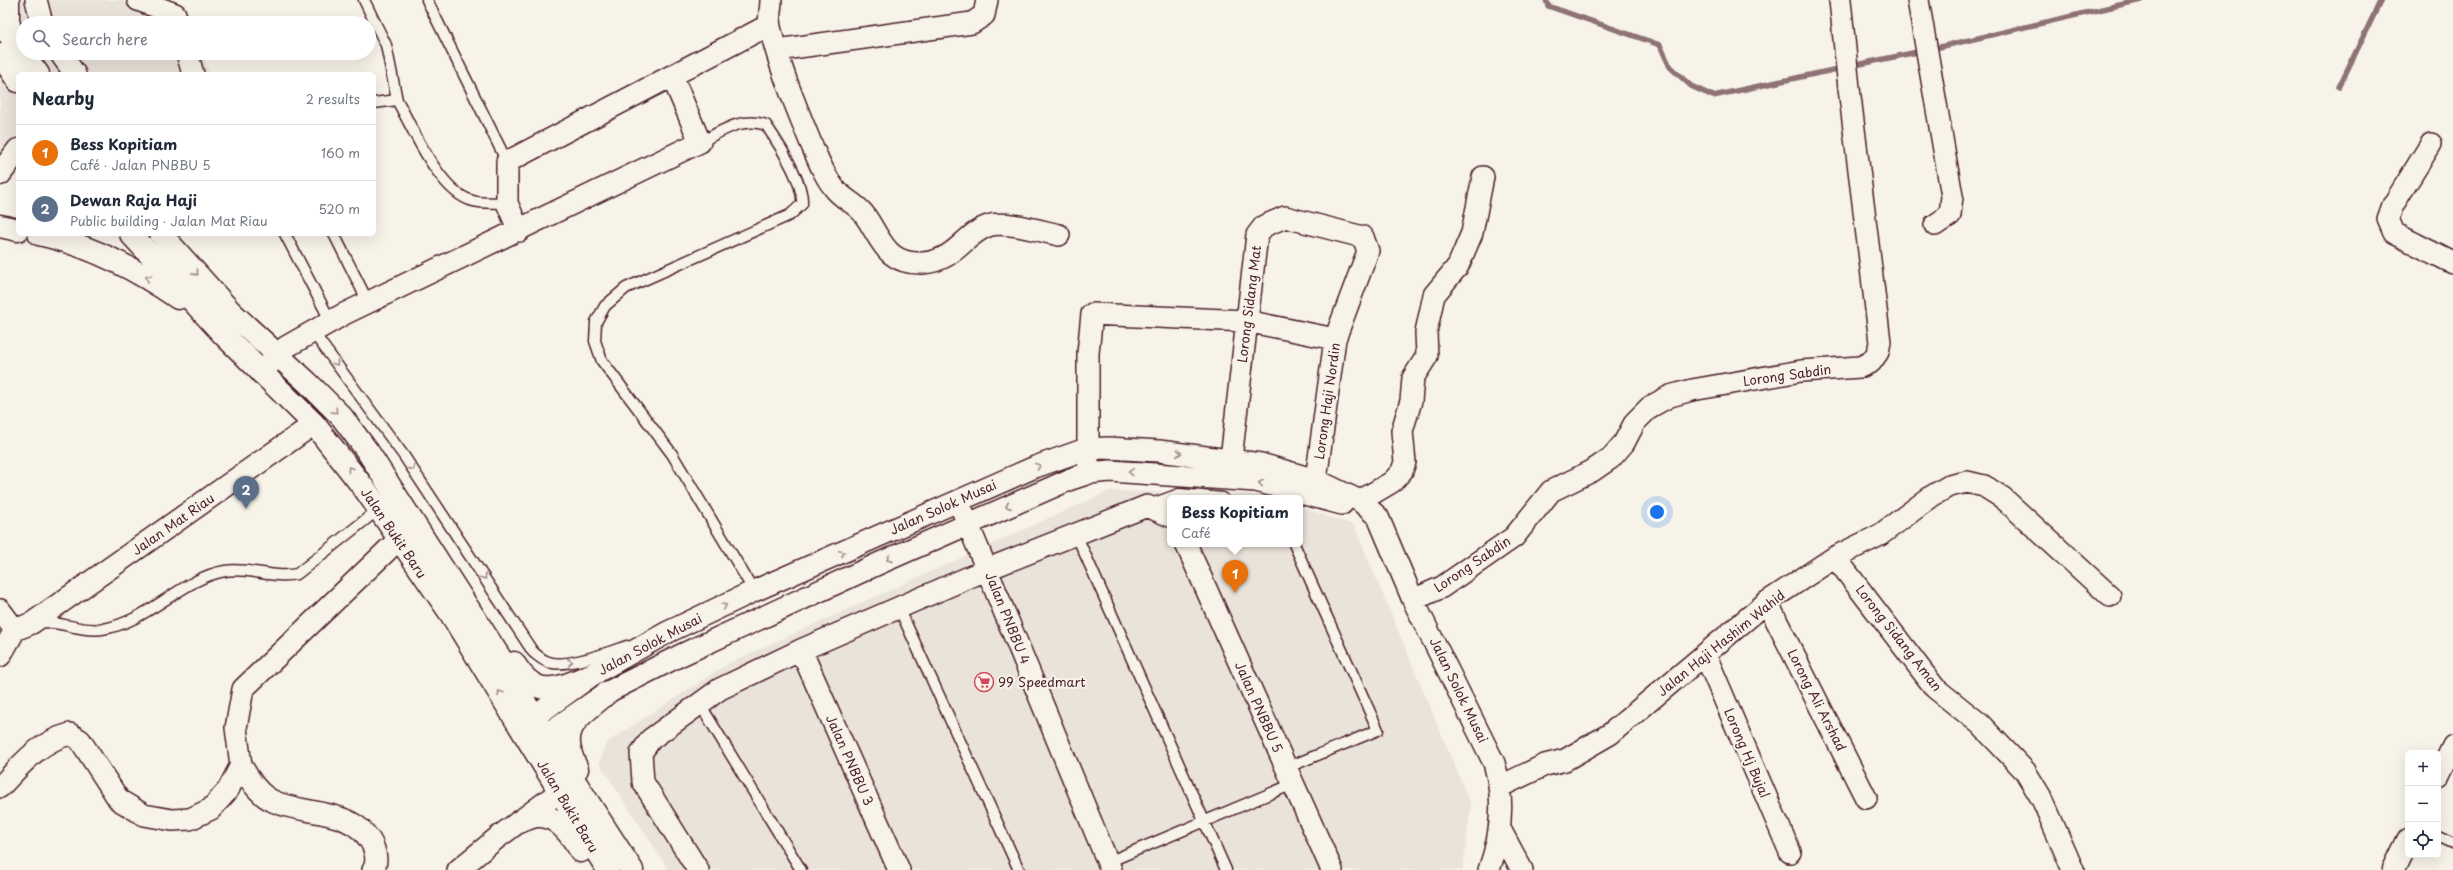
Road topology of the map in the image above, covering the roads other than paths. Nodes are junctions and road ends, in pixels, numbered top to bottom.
1 (8, 0) edge
2 (36, 0) edge
3 (138, 0) edge
4 (364, 0) edge
5 (427, 0) edge
6 (771, 0) edge
7 (987, 0) edge
8 (1840, 0) edge
9 (1918, 0) edge
10 (40, 16) edge
11 (176, 16) edge
12 (372, 16) edge
13 (0, 22) edge
14 (376, 25) edge
15 (769, 25) junction
16 (7, 48) edge
17 (777, 50) junction
18 (16, 56) edge
19 (21, 60) edge
20 (65, 60) edge
21 (189, 60) edge
22 (36, 72) edge
23 (74, 72) edge
24 (192, 72) edge
25 (16, 75) edge
26 (672, 76) junction
27 (397, 100) junction
28 (376, 103) edge
29 (700, 142) junction
30 (2431, 144) dead end
31 (16, 153) edge
32 (508, 162) junction
33 (0, 174) edge
34 (1483, 177) dead end
35 (507, 203) junction
36 (16, 217) edge
37 (0, 219) edge
38 (1934, 225) dead end
39 (0, 226) edge
40 (16, 230) edge
41 (519, 231) junction
42 (1059, 235) dead end
43 (45, 236) edge
44 (133, 236) edge
45 (163, 236) edge
46 (286, 236) edge
47 (335, 236) edge
48 (1367, 256) joint
49 (2453, 263) edge
50 (368, 302) junction
51 (1246, 321) junction
52 (322, 327) junction
53 (224, 335) junction
54 (1335, 338) junction
55 (278, 354) junction
56 (261, 373) junction
57 (314, 424) junction
58 (1086, 449) junction
59 (1231, 459) junction
60 (1089, 473) junction
61 (1316, 480) junction
62 (1176, 495) edge
63 (1190, 495) edge
64 (1167, 498) edge
65 (957, 499) junction
66 (1360, 501) junction
67 (402, 504) junction
68 (1147, 506) junction
69 (379, 509) junction
70 (1167, 515) edge
71 (1378, 517) junction
72 (968, 524) junction
73 (1076, 534) junction
74 (398, 540) junction
75 (1187, 547) edge
76 (1295, 547) edge
77 (1835, 557) junction
78 (988, 569) junction
79 (754, 591) junction
80 (2110, 596) dead end
81 (1414, 600) junction
82 (1767, 602) junction
83 (899, 608) junction
84 (0, 610) edge
85 (23, 627) junction
86 (668, 632) junction
87 (801, 650) junction
88 (1705, 654) junction
89 (0, 656) edge
90 (594, 673) junction
91 (608, 692) junction
92 (700, 704) junction
93 (532, 731) junction
94 (2453, 747) edge
95 (241, 764) junction
96 (2441, 771) edge
97 (1290, 776) junction
98 (567, 786) junction
99 (1501, 786) junction
100 (0, 787) edge
101 (1866, 798) dead end
102 (518, 822) junction
103 (1205, 822) junction
104 (1500, 829) junction
105 (2441, 837) edge
106 (2453, 843) edge
107 (2405, 845) edge
108 (1790, 852) dead end
109 (1104, 867) edge
110 (372, 870) edge
111 (458, 870) edge
112 (594, 870) edge
113 (608, 870) edge
114 (632, 870) edge
115 (640, 870) edge
116 (698, 870) edge
117 (801, 870) edge
118 (899, 870) edge
119 (1019, 870) edge
120 (1226, 870) edge
121 (1332, 870) edge
122 (1489, 870) edge
123 (1522, 870) edge
124 (2073, 870) edge
125 (2393, 870) edge

1 - 16 main road
2 - 10 street
3 - 11 street
4 - 12 lane
5 - 32 lane
6 - 15 street
7 - 17 street
8 - 81 street, Lorong Sabdin
9 - 38 street
13 - 16 main road
14 - 27 lane
15 - 17 street
15 - 26 street
16 - 18 main road
16 - 25 main road
17 - 42 street
19 - 22 main road
20 - 23 street
21 - 24 street
26 - 29 street
26 - 32 street
27 - 28 lane
27 - 35 lane
29 - 41 street
29 - 79 lane
30 - 49 street
31 - 33 main road
32 - 35 street
34 - 66 street
35 - 41 street
36 - 37 main road
39 - 40 main road
41 - 50 street
53 -> 43 main road
44 - 53 main road, Jalan Bukit Baru
45 -> 55 main road, Jalan Bukit Baru
46 - 52 lane
47 - 50 lane
48 - 51 street, Lorong Sidang Mat
48 - 54 street, Lorong Haji Nordin
50 - 52 street
51 - 54 street
51 - 58 street
51 - 59 street, Lorong Sidang Mat
52 - 55 street
52 -> 86 lane
53 - 56 main road, Jalan Bukit Baru
54 - 61 street, Lorong Haji Nordin
55 - 56 street
55 -> 67 main road, Jalan Bukit Baru
56 - 57 main road, Jalan Bukit Baru
69 -> 57 main road, Jalan Bukit Baru
57 - 85 street, Jalan Mat Riau
58 -> 59 street, Jalan Solok Musai
58 - 60 street
65 -> 58 street, Jalan Solok Musai
59 - 61 street, Jalan Solok Musai
71 -> 60 street, Jalan Solok Musai
60 -> 72 street, Jalan Solok Musai
61 - 66 street, Jalan Solok Musai
62 - 63 lane
64 - 68 lane
65 - 72 street, Jalan PNBBU 4
79 -> 65 street, Jalan Solok Musai
66 - 71 street, Jalan Solok Musai
67 - 90 main road
67 - 93 main road, Jalan Bukit Baru
68 - 70 street
68 - 73 street
69 - 74 main road, Jalan Bukit Baru
69 - 85 lane
71 - 81 street, Jalan Solok Musai
72 - 78 street, Jalan PNBBU 4
72 -> 91 street, Jalan Solok Musai
73 - 78 street
73 - 103 lane
93 -> 74 main road, Jalan Bukit Baru
74 - 95 street
75 - 97 street, Jalan PNBBU 5
76 - 97 lane
77 - 80 street, Jalan Haji Hashim Wahid
77 - 82 street, Jalan Haji Hashim Wahid
77 - 124 street, Lorong Sidang Aman
78 - 83 street
78 - 109 street, Jalan PNBBU 4
86 -> 79 street, Jalan Solok Musai
81 - 99 street, Jalan Solok Musai
82 - 88 street, Jalan Haji Hashim Wahid
82 - 101 street, Lorong Ali Arshad
83 - 87 street
83 - 119 lane
84 - 85 street
85 - 89 street
86 - 90 street, Jalan Solok Musai
87 - 92 street
87 - 118 street, Jalan PNBBU 3
88 - 99 street, Jalan Haji Hashim Wahid
88 - 108 street, Lorong Hj Bujal
90 - 93 street, Jalan Solok Musai
91 - 93 street, Jalan Solok Musai
91 - 115 main road
92 - 116 street
92 - 117 lane
93 - 98 main road, Jalan Bukit Baru
94 - 96 street
95 - 100 street
95 - 110 street
97 - 103 lane
97 - 121 street, Jalan PNBBU 5
98 - 102 street
98 - 113 main road, Jalan Bukit Baru
98 - 114 main road, Jalan Bukit Baru
99 - 104 street, Jalan Solok Musai
102 - 111 street
102 - 112 main road
103 - 109 lane
103 - 120 lane
104 - 122 street, Jalan Solok Musai
104 - 123 street
105 - 106 lane
107 - 125 street

